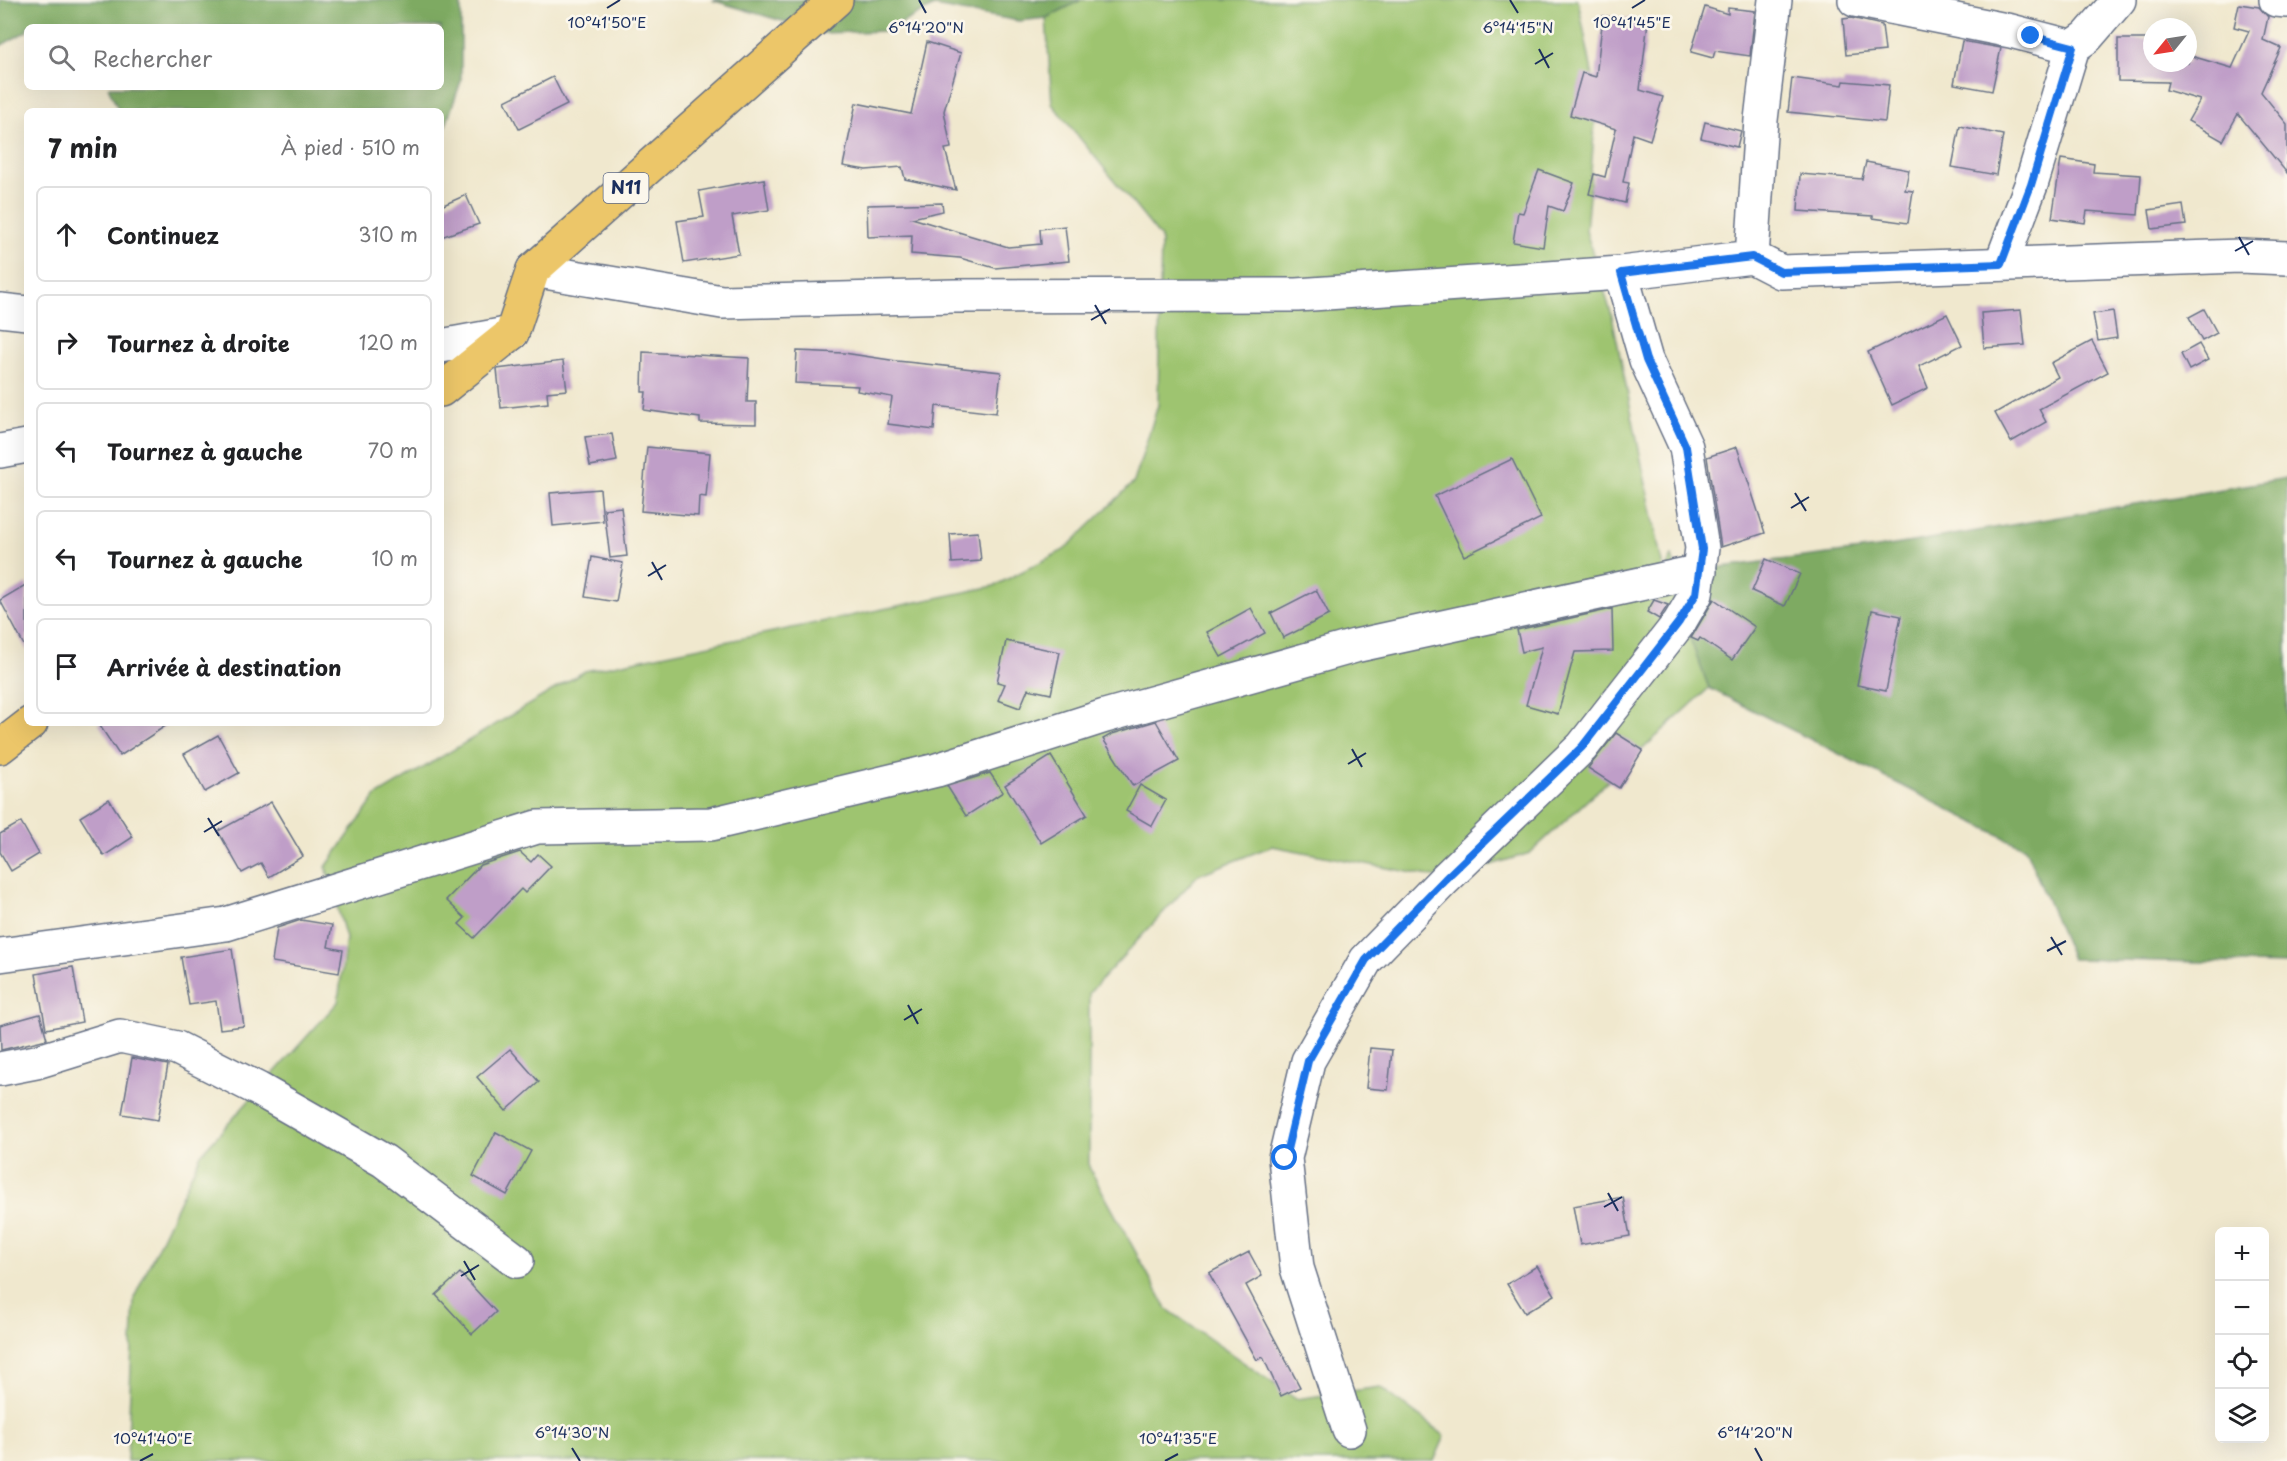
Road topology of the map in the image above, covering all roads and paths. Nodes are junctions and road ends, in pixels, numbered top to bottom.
1 (836, 0) edge
2 (1774, 0) edge
3 (1854, 0) edge
4 (2119, 0) edge
5 (2276, 0) edge
6 (2287, 2) edge
7 (2073, 47) junction
8 (1752, 257) junction
9 (2287, 258) edge
10 (2001, 264) junction
11 (532, 270) junction
12 (1621, 273) junction
13 (0, 310) edge
14 (24, 314) edge
15 (512, 333) junction
16 (444, 345) edge
17 (444, 388) edge
18 (24, 447) edge
19 (0, 451) edge
20 (1700, 571) junction
21 (0, 955) edge
22 (0, 1069) edge
23 (517, 1261) dead end
24 (1349, 1430) dead end

1 - 11 highway, N11
2 - 8 street
3 - 7 street
4 - 7 street
5 - 6 street
7 - 10 street
8 - 10 street
8 - 12 street
9 - 10 street
11 - 12 street
11 - 15 highway
12 - 20 street
13 - 14 street
15 - 16 street
15 - 17 highway
18 - 19 street
20 - 21 street
20 - 24 street
22 - 23 street

